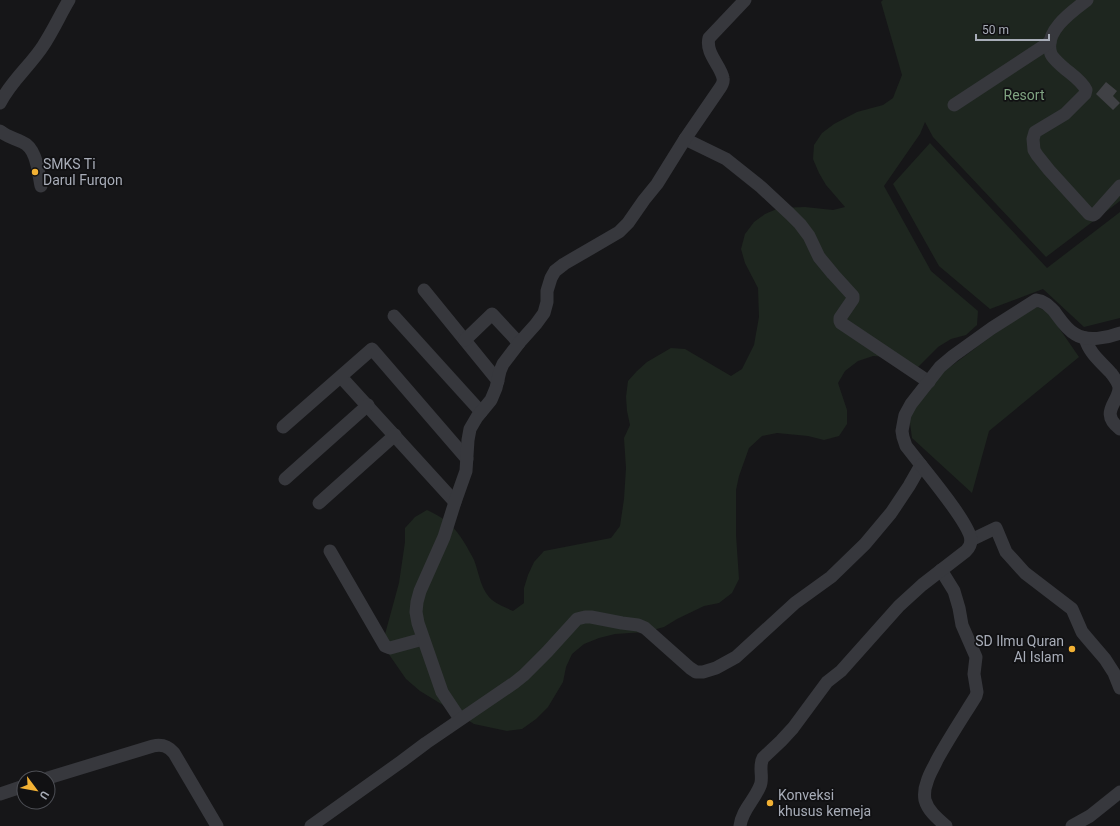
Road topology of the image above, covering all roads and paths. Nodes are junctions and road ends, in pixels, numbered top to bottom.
1 (69, 0) edge
2 (745, 0) edge
3 (1087, 0) edge
4 (1050, 42) junction
5 (0, 103) edge
6 (954, 106) dead end
7 (0, 131) edge
8 (685, 139) junction
9 (41, 186) dead end
10 (1120, 186) edge
11 (424, 290) dead end
12 (394, 316) dead end
13 (1120, 333) edge
14 (1085, 338) junction
15 (464, 340) junction
16 (519, 343) junction
17 (341, 376) junction
18 (498, 381) junction
19 (929, 382) junction
20 (368, 405) junction
21 (481, 412) junction
22 (283, 427) dead end
23 (1120, 429) edge
24 (395, 435) junction
25 (467, 458) junction
26 (921, 465) junction
27 (285, 479) dead end
28 (319, 502) dead end
29 (455, 502) junction
30 (971, 540) junction
31 (330, 551) dead end
32 (941, 570) junction
33 (424, 639) junction
34 (1120, 688) edge
35 (460, 719) junction
36 (56, 776) edge
37 (16, 789) edge
38 (1120, 792) edge
39 (0, 794) edge
40 (217, 826) edge
41 (311, 826) edge
42 (740, 826) edge
43 (946, 826) edge
44 (1072, 826) edge

1 - 5 street
2 - 8 street
3 - 4 street
4 - 6 street
4 - 10 street
7 - 9 street
8 - 16 street
8 - 19 street
11 - 15 street
12 - 21 street
13 - 14 street
14 - 19 street
14 - 23 street
15 - 16 street
15 - 18 street
16 - 18 street
17 - 20 street
17 - 22 street
17 - 25 street
18 - 21 street
19 - 26 street
20 - 24 street
20 - 27 street
21 - 25 street
24 - 28 street
24 - 29 street
25 - 29 street
26 - 30 street
26 - 35 street
29 - 33 street
30 - 32 street
30 - 34 street
31 - 33 street
32 - 42 street
32 - 43 street
33 - 35 street
35 - 41 street
36 - 40 street
37 - 39 street
38 - 44 street

